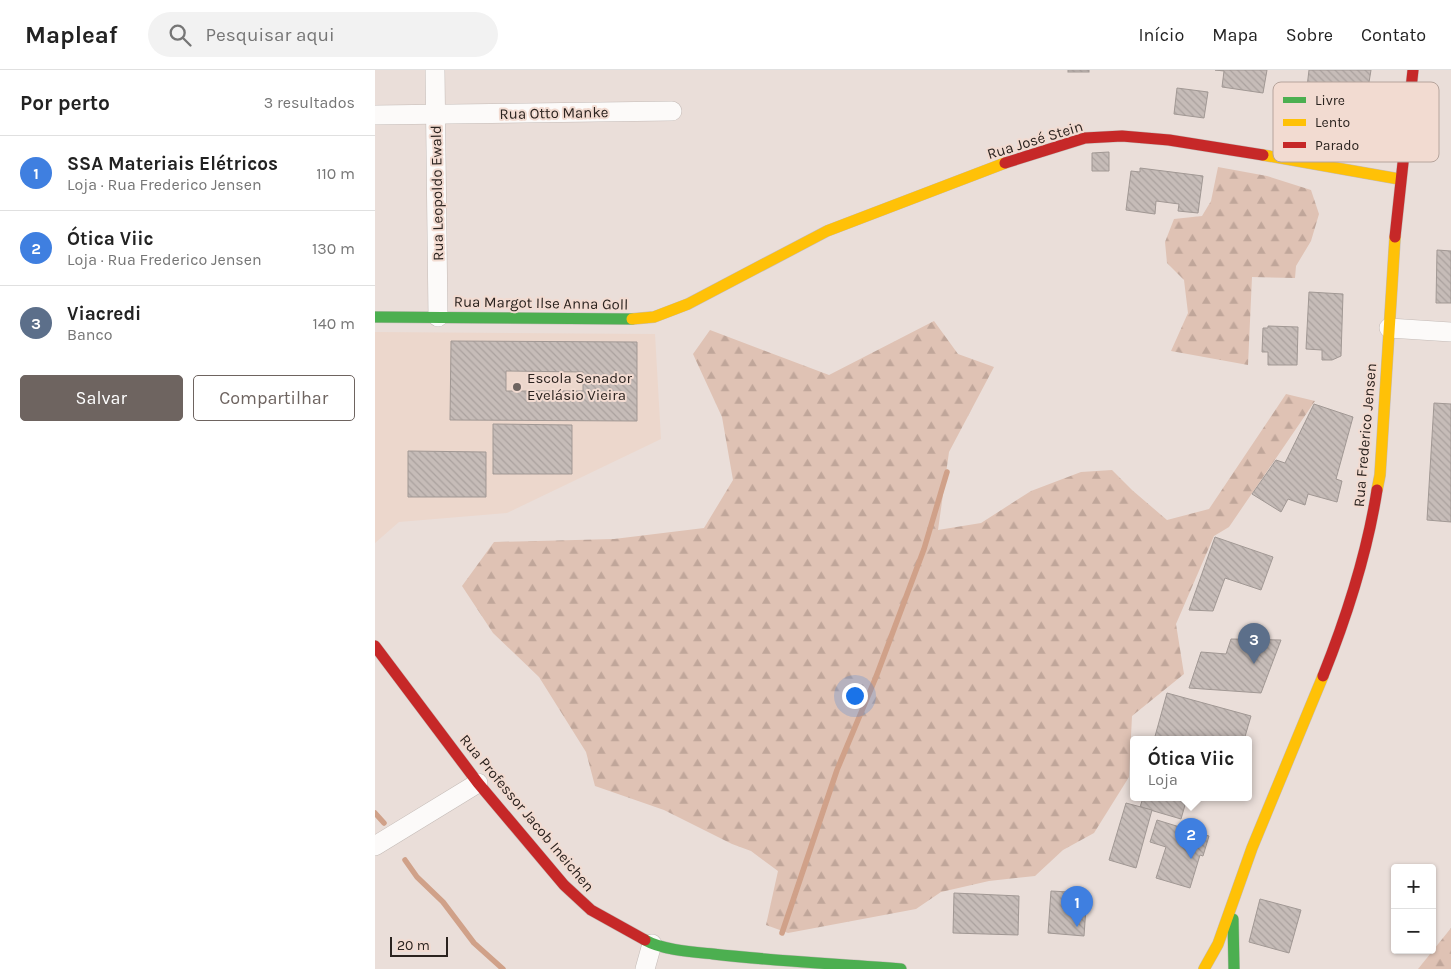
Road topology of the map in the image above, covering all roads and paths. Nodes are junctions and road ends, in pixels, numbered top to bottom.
1 (435, 70) edge
2 (672, 111) dead end
3 (375, 115) edge
4 (436, 115) junction
5 (1273, 156) edge
6 (1306, 162) edge
7 (1401, 162) edge
8 (1399, 179) junction
9 (703, 297) joint
10 (438, 316) junction
11 (375, 317) edge
12 (1389, 328) junction
13 (1451, 332) edge
14 (375, 646) edge
15 (478, 783) junction
16 (375, 846) edge
17 (1233, 899) junction
18 (652, 944) junction
19 (810, 966) edge
20 (645, 969) edge
21 (901, 969) edge
22 (1206, 969) edge
23 (1221, 969) edge
24 (1234, 969) edge

1 - 4 street, Rua Leopoldo Ewald
2 - 4 street, Rua Otto Manke
3 - 4 street, Rua Otto Manke
4 - 10 street, Rua Leopoldo Ewald
5 - 9 main road, Rua José Stein
6 - 8 main road, Rua José Stein
7 - 8 main road, Rua Frederico Jensen
8 - 12 main road, Rua Frederico Jensen
9 - 10 main road, Rua Margot Ilse Anna Goll
10 - 11 main road, Rua Margot Ilse Anna Goll
12 - 13 street
12 - 17 main road, Rua Frederico Jensen
14 - 15 main road, Rua Professor Jacob Ineichen
15 - 16 street
15 - 18 main road, Rua Professor Jacob Ineichen
17 - 22 main road, Rua Frederico Jensen
17 - 24 main road, Rua Frederico Jensen
18 - 19 main road, Rua Professor Jacob Ineichen
18 - 20 street
19 - 21 main road, Rua Professor Jacob Ineichen
22 - 23 main road

